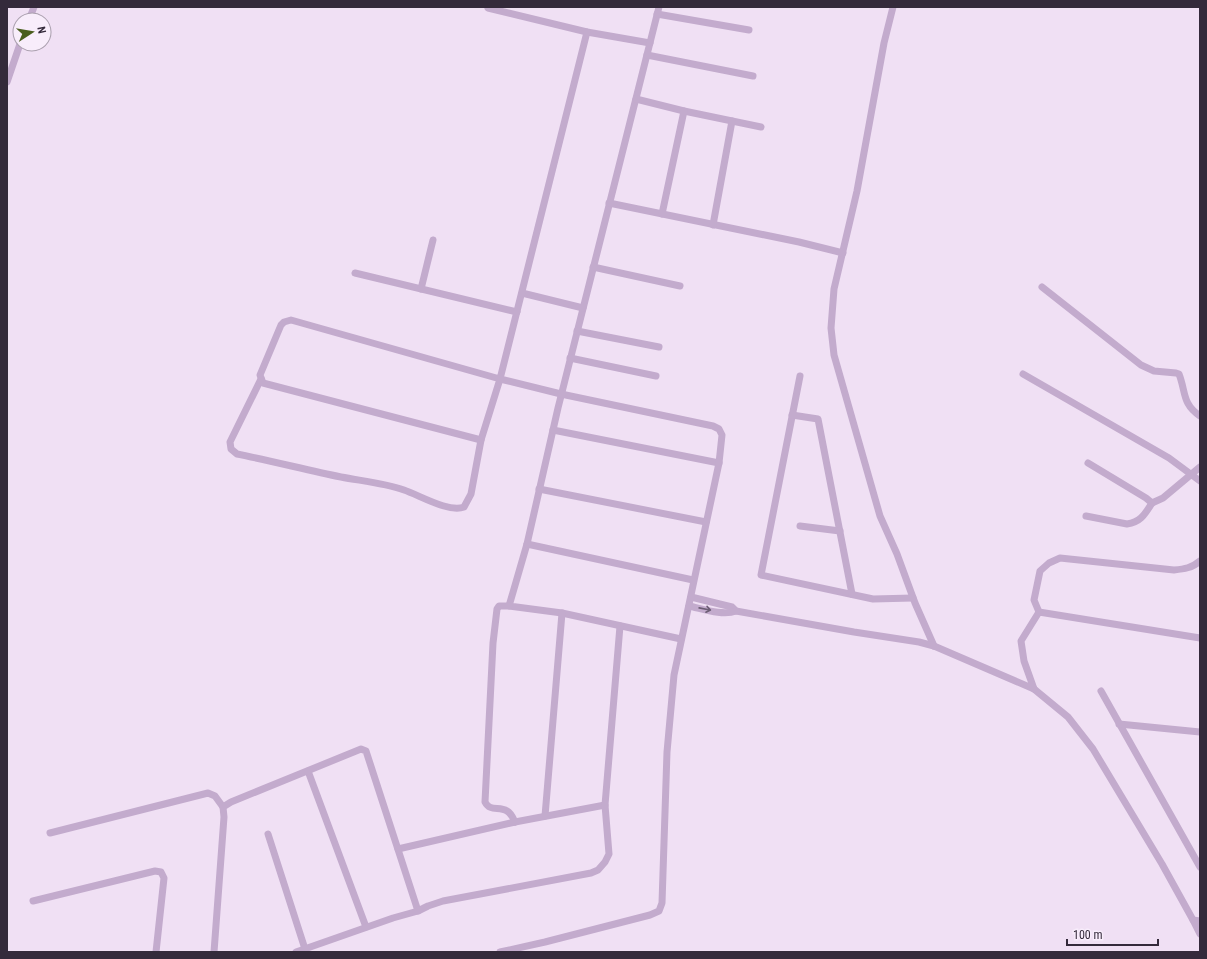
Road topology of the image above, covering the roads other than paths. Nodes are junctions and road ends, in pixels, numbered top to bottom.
1 (489, 7) edge
2 (893, 7) edge
3 (658, 11) edge
4 (749, 30) dead end
5 (587, 32) junction
6 (650, 43) junction
7 (17, 52) edge
8 (647, 55) junction
9 (753, 76) dead end
10 (7, 82) edge
11 (636, 99) junction
12 (684, 111) junction
13 (732, 121) junction
14 (761, 127) dead end
15 (609, 203) junction
16 (662, 214) junction
17 (713, 224) junction
18 (433, 240) dead end
19 (843, 253) junction
20 (593, 267) junction
21 (355, 273) dead end
22 (680, 286) dead end
23 (1042, 287) dead end
24 (421, 289) junction
25 (522, 293) junction
26 (583, 308) junction
27 (517, 312) junction
28 (577, 331) junction
29 (659, 346) dead end
30 (570, 358) junction
31 (1023, 374) dead end
32 (656, 376) dead end
33 (800, 376) dead end
34 (261, 379) junction
35 (500, 379) junction
36 (561, 394) junction
37 (792, 415) junction
38 (1200, 416) edge
39 (553, 430) junction
40 (481, 440) junction
41 (1088, 463) dead end
42 (719, 464) junction
43 (1200, 467) edge
44 (1190, 474) junction
45 (1200, 482) edge
46 (539, 489) junction
47 (1152, 503) junction
48 (1086, 516) dead end
49 (706, 522) junction
50 (800, 526) dead end
51 (840, 531) junction
52 (527, 544) junction
53 (1200, 562) edge
54 (693, 580) junction
55 (852, 594) junction
56 (691, 597) junction
57 (913, 598) junction
58 (509, 606) junction
59 (689, 606) junction
60 (736, 611) junction
61 (562, 612) junction
62 (1039, 612) junction
63 (620, 626) junction
64 (1200, 638) edge
65 (681, 639) junction
66 (934, 646) junction
67 (1034, 689) junction
68 (1101, 691) dead end
69 (1119, 724) junction
70 (1200, 732) edge
71 (308, 771) junction
72 (605, 805) junction
73 (223, 807) junction
74 (545, 816) junction
75 (515, 822) junction
76 (50, 833) dead end
77 (268, 834) dead end
78 (398, 848) junction
79 (1200, 867) edge
80 (34, 901) dead end
81 (418, 911) junction
82 (1196, 921) edge
83 (366, 927) junction
84 (1200, 934) edge
85 (305, 949) junction
86 (156, 952) edge
87 (214, 952) edge
88 (296, 952) edge
89 (500, 952) edge

1 - 5 street
2 - 19 street
3 - 4 street
3 - 6 street
5 - 6 street
5 - 25 street
6 - 8 street
7 - 10 street
8 - 9 street
8 - 11 street
11 - 12 street
11 - 15 street
12 - 13 street
12 - 16 street
13 - 14 street
13 - 17 street
15 - 16 street
15 - 20 street
16 - 17 street
17 - 19 street
18 - 24 street
19 - 57 street
20 - 22 street
20 - 26 street
21 - 24 street
23 - 38 street
24 - 27 street
25 - 26 street
25 - 27 street
26 - 28 street
27 - 35 street
28 - 29 street
28 - 30 street
30 - 32 street
30 - 36 street
31 - 44 street
33 - 37 street
34 - 35 street
34 - 40 street
34 - 40 street
35 - 36 street
35 - 40 street
36 - 39 street
36 - 42 street
37 - 51 street
37 - 55 street
39 - 42 street
39 - 46 street
41 - 47 street
42 - 49 street
43 - 44 street
44 - 45 street
44 - 47 street
46 - 49 street
46 - 52 street
47 - 48 street
49 - 54 street
50 - 51 street
51 - 55 street
52 - 54 street
52 - 58 street
53 - 62 street
54 - 56 street
55 - 57 street
56 - 59 street
56 - 60 street
57 - 66 street
58 - 61 street
58 - 75 street
59 -> 60 street
59 - 65 street
60 - 66 street
61 - 63 street
61 - 74 street
62 - 64 street
62 - 67 street
63 - 65 street
63 - 72 street
65 - 89 street
66 - 67 street
67 - 82 street
68 - 69 street
69 - 70 street
69 - 79 street
71 - 73 street
71 - 78 street
71 - 83 street
72 - 74 street
72 - 81 street
73 - 76 street
73 - 87 street
74 - 75 street
75 - 78 street
77 - 85 street
78 - 81 street
80 - 86 street
81 - 83 street
82 - 84 street
83 - 85 street
85 - 88 street

